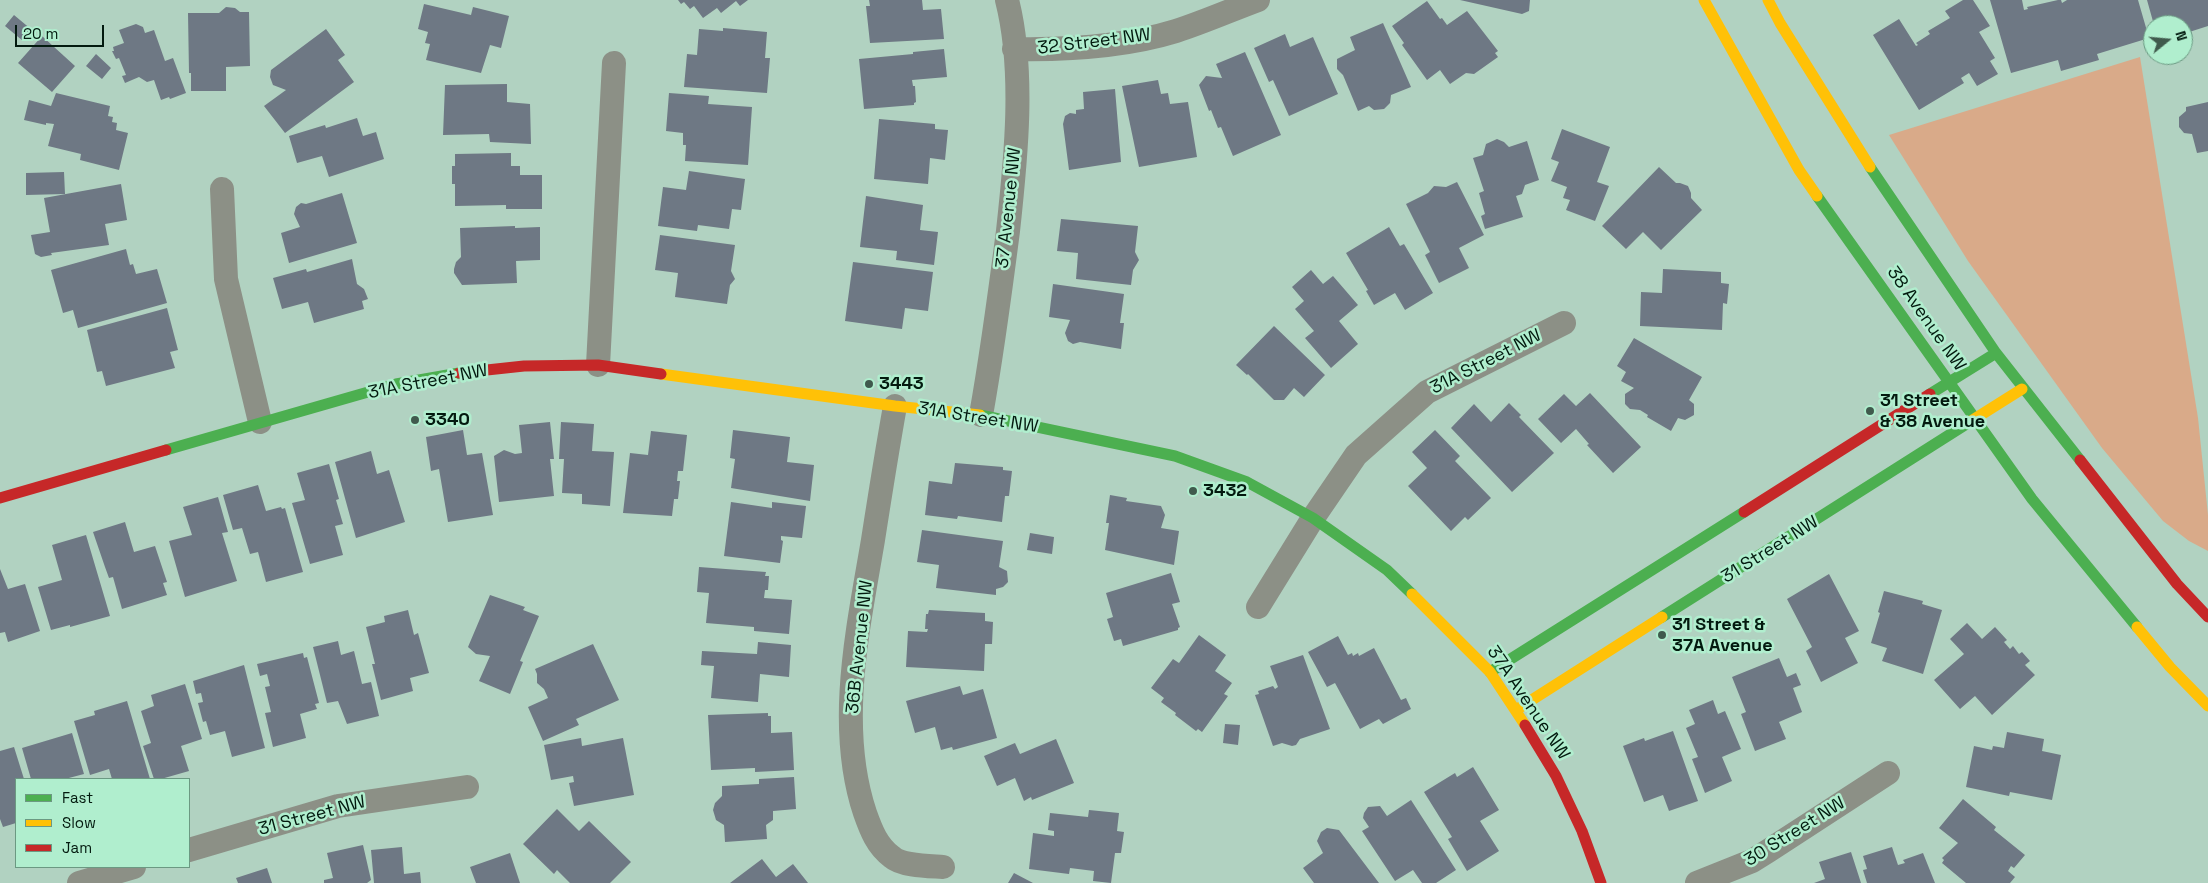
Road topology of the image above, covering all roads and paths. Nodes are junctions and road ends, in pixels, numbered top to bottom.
1 (1007, 0) edge
2 (1258, 0) edge
3 (1704, 0) edge
4 (1768, 0) edge
5 (1014, 49) junction
6 (614, 63) dead end
7 (222, 189) dead end
8 (1564, 323) dead end
9 (1996, 353) junction
10 (598, 365) junction
11 (1949, 381) junction
12 (2022, 389) junction
13 (895, 406) junction
14 (981, 415) junction
15 (1975, 418) junction
16 (260, 422) junction
17 (0, 498) edge
18 (1313, 518) junction
19 (1258, 607) dead end
20 (2208, 617) edge
21 (1490, 672) junction
22 (2208, 706) edge
23 (1516, 710) junction
24 (1888, 772) dead end
25 (467, 787) dead end
26 (190, 850) edge
27 (943, 867) dead end
28 (131, 868) edge
29 (79, 883) edge
30 (1601, 883) edge
31 (1697, 883) edge

1 - 5 street, 37 Avenue NW
2 - 5 street, 32 Street NW
3 - 11 street, 38 Avenue NW
4 - 9 street
5 - 14 street, 37 Avenue NW
6 - 10 street
7 - 16 street
8 - 18 street, 31A Street NW
9 - 11 street
9 - 12 street
10 - 13 street, 31A Street NW
10 - 16 street, 31A Street NW
11 - 15 street, 38 Avenue NW
11 - 21 street
12 - 15 street, 31 Street NW
12 - 20 street
13 - 14 street, 31A Street NW
13 - 27 street, 36B Avenue NW
14 - 18 street, 31A Street NW
15 - 22 street, 38 Avenue NW
15 - 23 street, 31 Street NW
16 - 17 street, 31A Street NW
18 - 19 street, 31A Street NW
18 - 21 street, 37A Avenue NW
21 - 23 street, 37A Avenue NW
23 - 30 street, 37A Avenue NW
24 - 31 street, 30 Street NW
25 - 26 street, 31 Street NW
28 - 29 street

